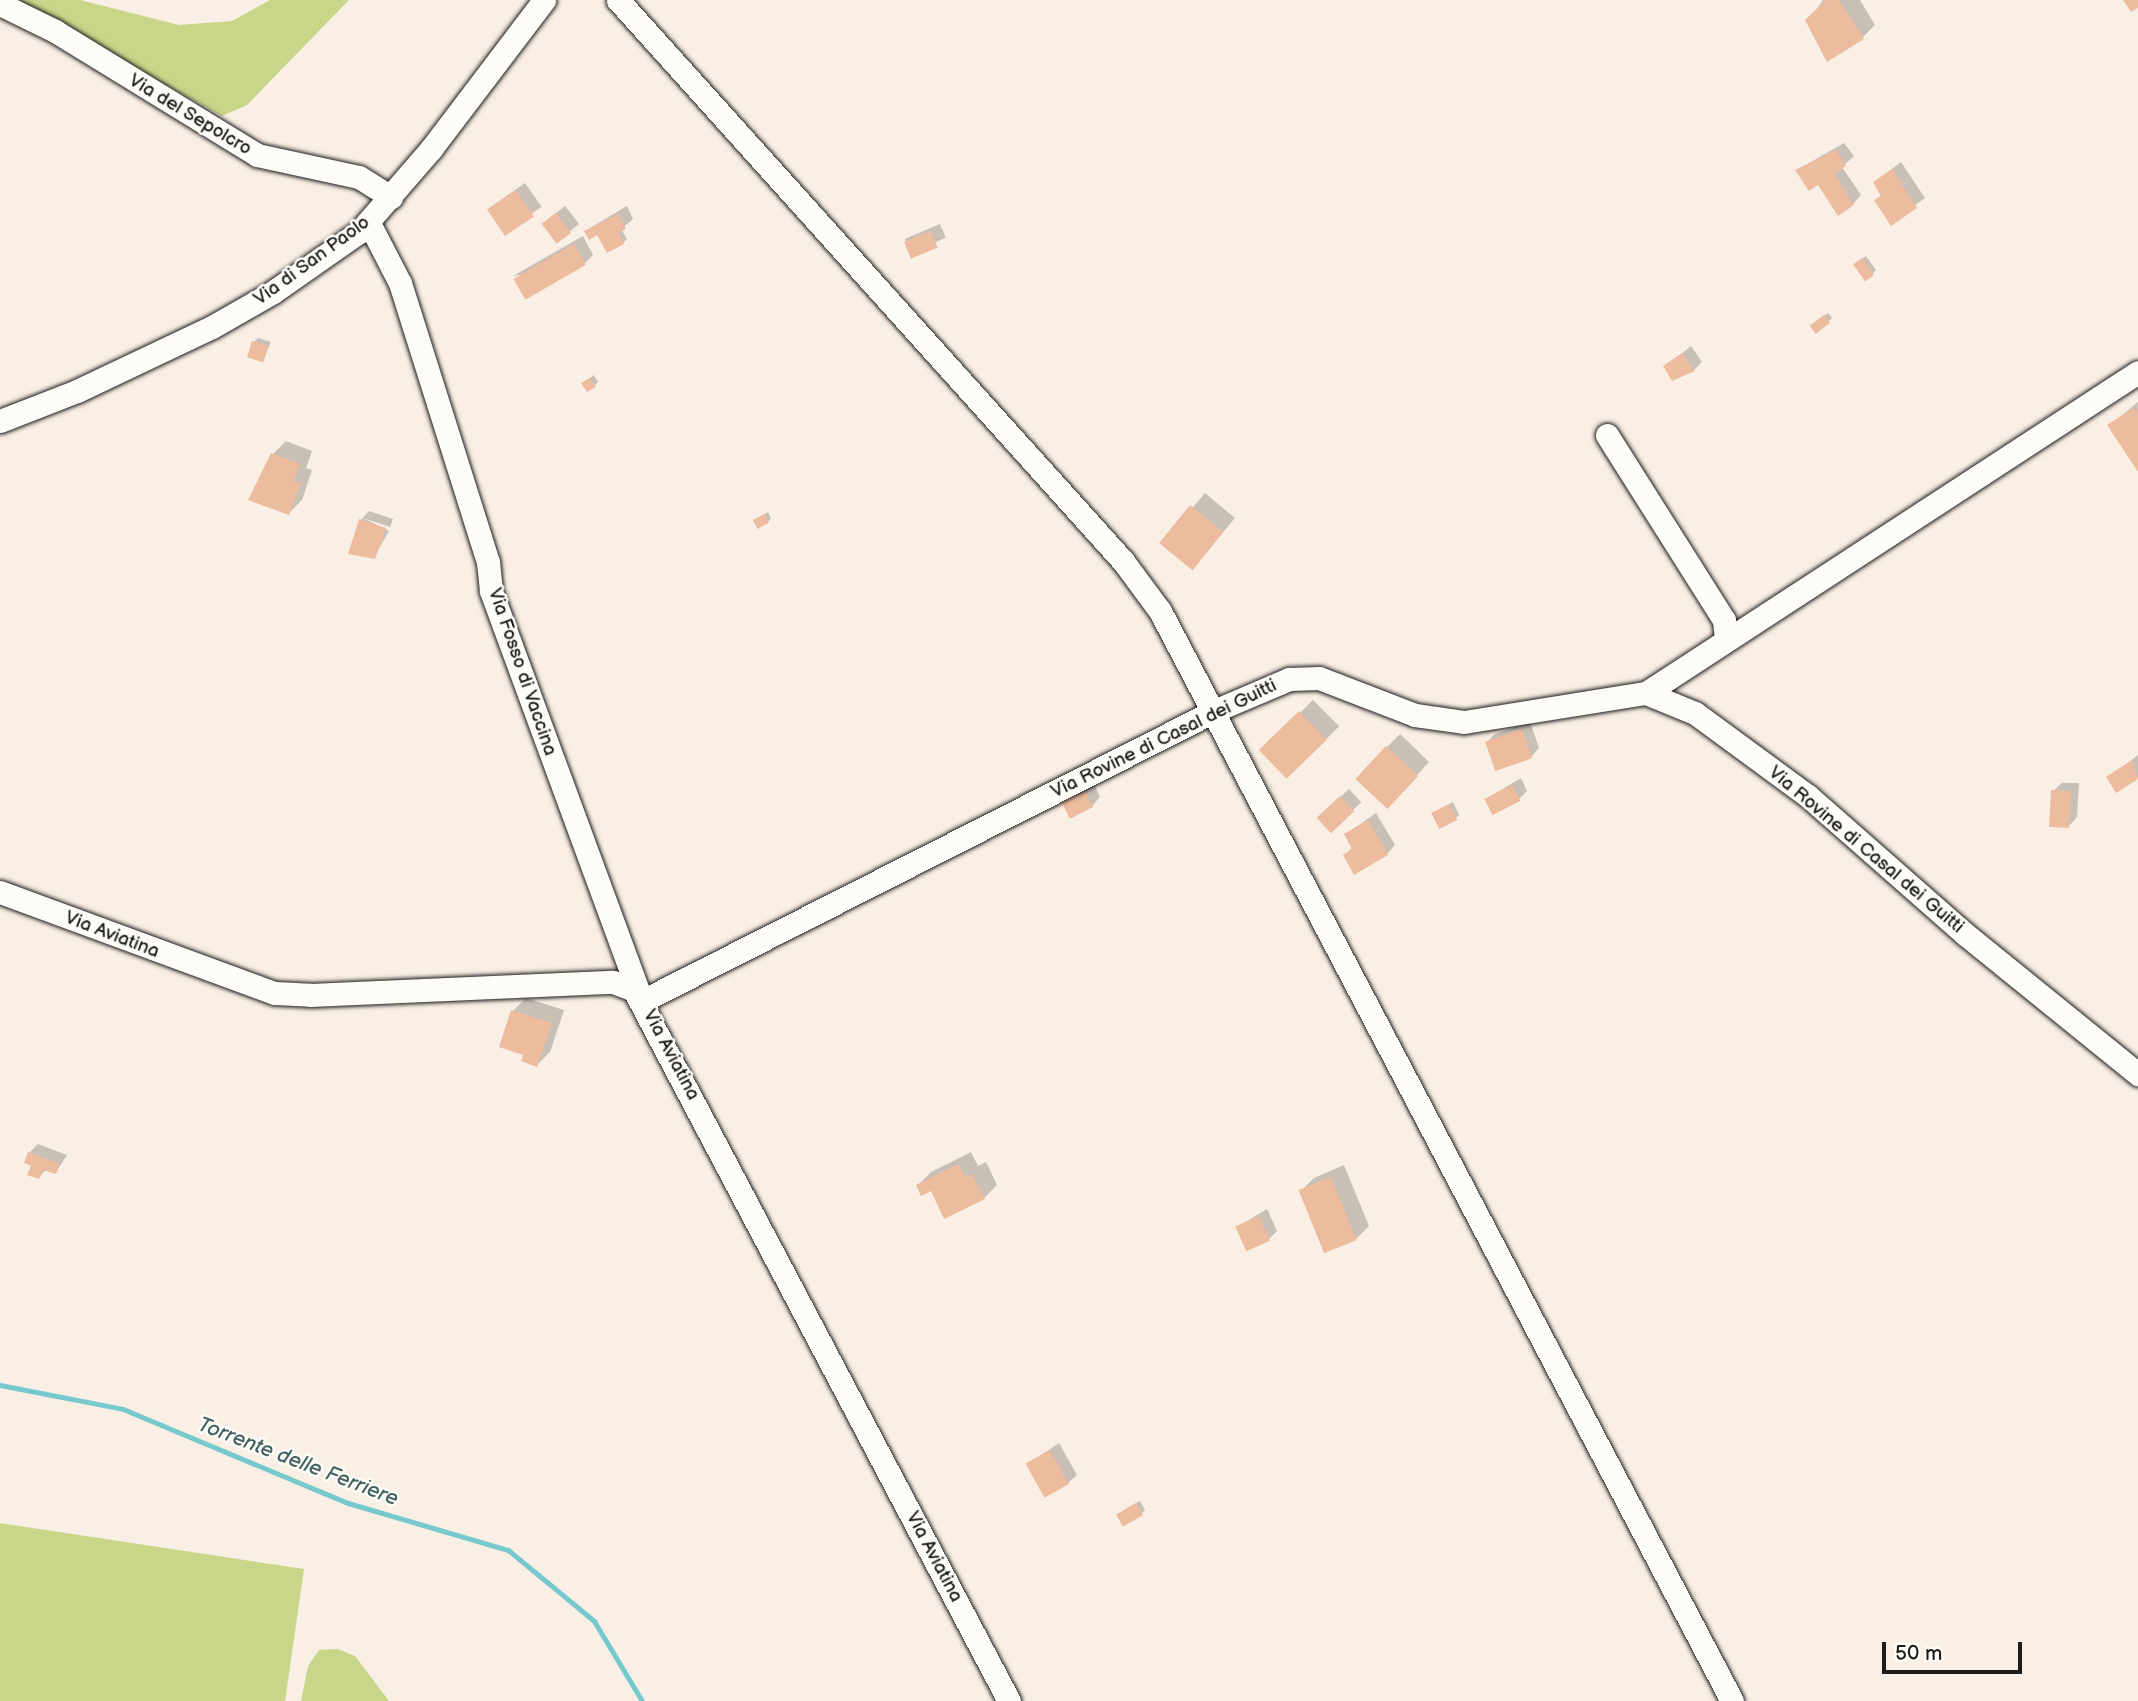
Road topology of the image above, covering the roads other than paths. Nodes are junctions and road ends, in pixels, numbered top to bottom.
1 (544, 0) edge
2 (618, 0) edge
3 (0, 4) edge
4 (391, 197) junction
5 (369, 223) junction
6 (2138, 372) edge
7 (0, 421) edge
8 (1607, 435) dead end
9 (1726, 640) junction
10 (1646, 693) junction
11 (1214, 711) junction
12 (0, 892) edge
13 (642, 1001) junction
14 (2138, 1074) edge
15 (1009, 1701) edge
16 (1732, 1701) edge

1 - 4 street, Via di San Paolo
2 - 11 street
3 - 4 street, Via del Sepolcro
4 - 5 street, Via di San Paolo
5 - 7 street, Via di San Paolo
5 - 13 street, Via Fosso di Vaccina
6 - 9 street
8 - 9 street
9 - 10 street
10 - 11 street, Via Rovine di Casal dei Guitti
10 - 14 street, Via Rovine di Casal dei Guitti
11 - 13 street, Via Rovine di Casal dei Guitti
11 - 16 street
12 - 13 street, Via Aviatina
13 - 15 street, Via Aviatina

